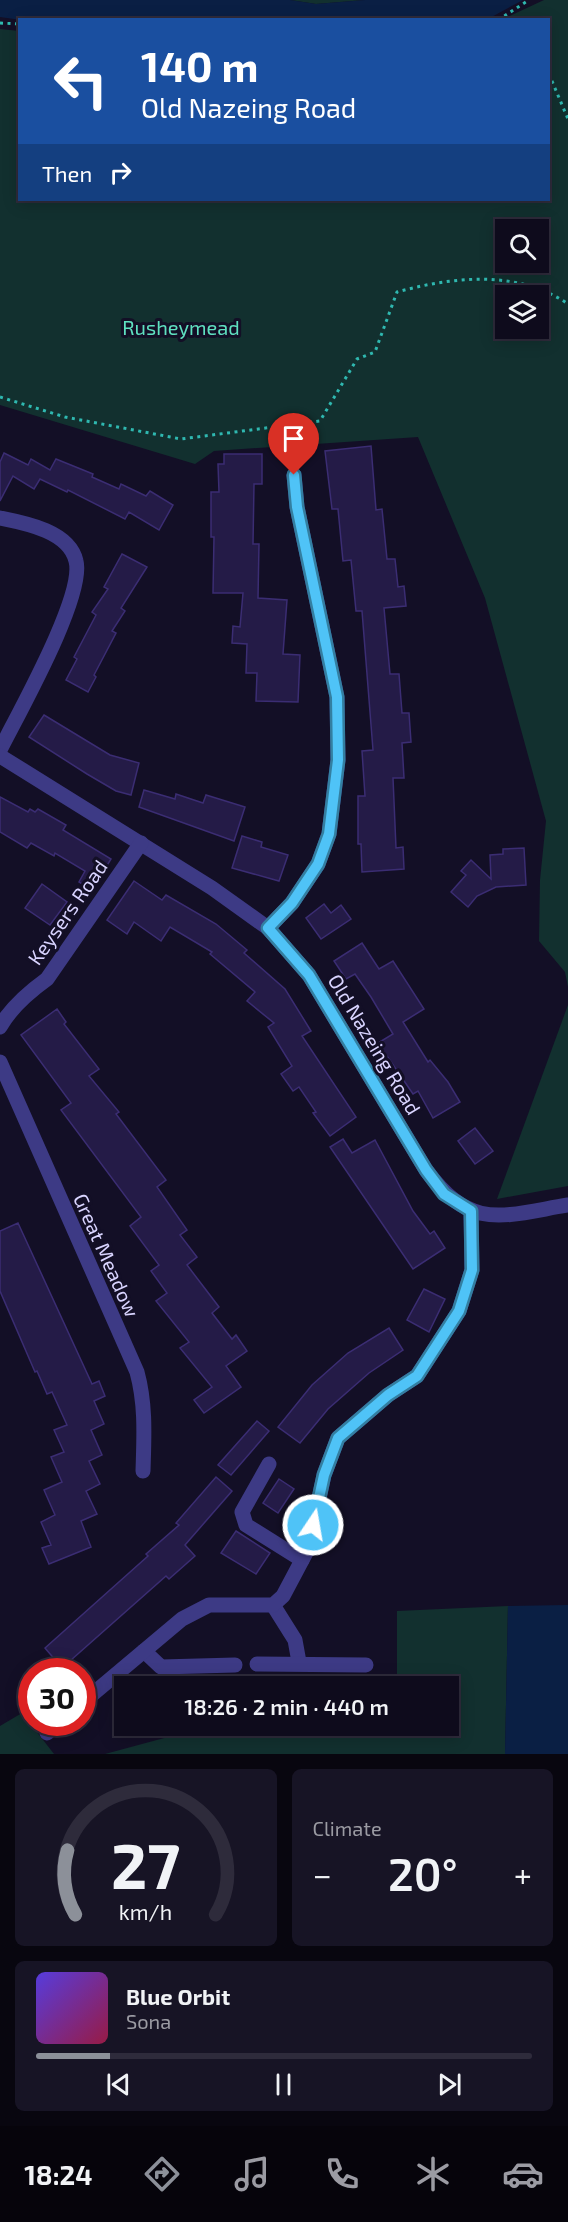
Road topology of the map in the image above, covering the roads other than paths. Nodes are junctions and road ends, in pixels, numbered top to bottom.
1 (294, 475) dead end
2 (0, 518) edge
3 (0, 750) edge
4 (0, 756) edge
5 (141, 843) junction
6 (268, 928) junction
7 (0, 1027) edge
8 (0, 1062) edge
9 (568, 1205) edge
10 (471, 1211) junction
11 (269, 1464) dead end
12 (143, 1471) dead end
13 (302, 1560) junction
14 (273, 1605) junction
15 (144, 1651) junction
16 (299, 1662) junction
17 (258, 1664) dead end
18 (235, 1665) dead end
19 (366, 1665) dead end
20 (96, 1691) edge

1 - 6 street
2 - 3 street
4 - 5 street, Old Nazeing Road
5 - 6 street, Old Nazeing Road
5 - 7 street, Keysers Road
6 - 10 street, Old Nazeing Road
8 - 12 street, Great Meadow
9 - 10 street, Old Nazeing Road
10 - 13 street
11 - 13 street
13 - 14 street
14 - 15 street
14 - 16 street
15 - 18 street
15 - 20 street
16 - 17 street
16 - 19 street

